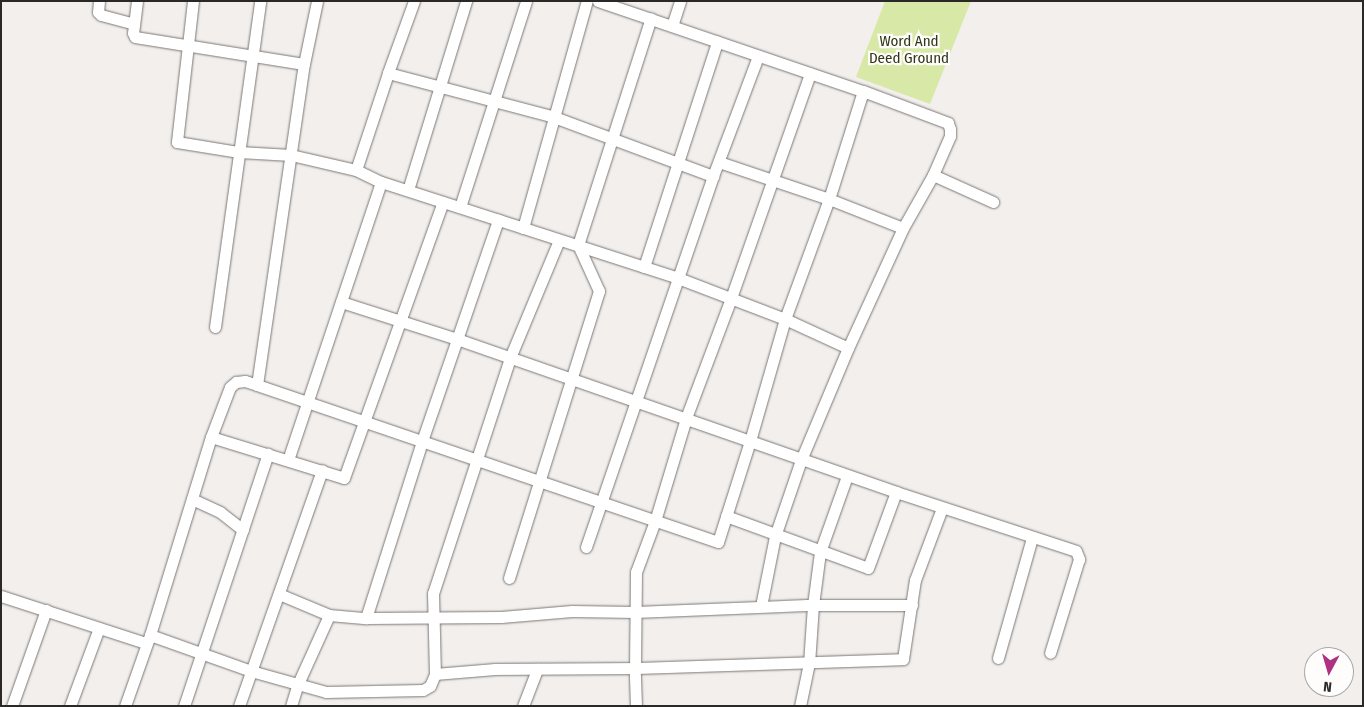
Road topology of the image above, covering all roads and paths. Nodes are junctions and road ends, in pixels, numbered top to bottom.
1 (137, 1) edge
2 (194, 1) edge
3 (260, 1) edge
4 (317, 1) edge
5 (414, 1) edge
6 (466, 1) edge
7 (526, 1) edge
8 (587, 1) edge
9 (598, 1) edge
10 (680, 1) edge
11 (96, 2) edge
12 (651, 18) junction
13 (134, 24) junction
14 (672, 26) junction
15 (717, 42) junction
16 (187, 45) junction
17 (758, 56) junction
18 (254, 57) junction
19 (304, 64) junction
20 (388, 73) junction
21 (810, 74) junction
22 (439, 86) junction
23 (863, 91) junction
24 (494, 101) junction
25 (554, 117) junction
26 (612, 139) junction
27 (239, 152) junction
28 (291, 155) junction
29 (719, 162) junction
30 (678, 163) junction
31 (356, 170) junction
32 (933, 175) junction
33 (713, 176) junction
34 (773, 180) junction
35 (381, 182) junction
36 (408, 190) junction
37 (829, 199) junction
38 (443, 202) junction
39 (994, 202) dead end
40 (460, 207) junction
41 (498, 220) junction
42 (523, 228) junction
43 (903, 228) junction
44 (560, 240) junction
45 (578, 245) junction
46 (644, 267) junction
47 (678, 278) junction
48 (731, 298) junction
49 (341, 302) junction
50 (785, 319) junction
51 (399, 320) junction
52 (215, 327) dead end
53 (457, 339) junction
54 (848, 348) junction
55 (510, 358) junction
56 (571, 380) junction
57 (257, 385) junction
58 (308, 402) junction
59 (635, 403) junction
60 (686, 418) junction
61 (365, 421) junction
62 (211, 436) junction
63 (422, 441) junction
64 (750, 441) junction
65 (268, 454) junction
66 (288, 460) junction
67 (476, 460) junction
68 (802, 460) junction
69 (322, 470) junction
70 (847, 476) junction
71 (540, 481) junction
72 (896, 492) junction
73 (192, 499) junction
74 (601, 502) junction
75 (942, 508) junction
76 (726, 516) junction
77 (655, 520) junction
78 (243, 530) junction
79 (775, 536) junction
80 (1032, 538) junction
81 (586, 546) dead end
82 (820, 552) junction
83 (509, 578) dead end
84 (279, 594) junction
85 (1, 596) edge
86 (813, 605) junction
87 (912, 605) junction
88 (761, 606) junction
89 (46, 610) junction
90 (635, 612) junction
91 (329, 614) junction
92 (432, 617) junction
93 (366, 618) junction
94 (99, 628) junction
95 (148, 639) junction
96 (203, 653) junction
97 (1050, 653) dead end
98 (998, 658) dead end
99 (809, 663) junction
100 (635, 668) junction
101 (536, 669) junction
102 (251, 672) junction
103 (435, 674) junction
104 (297, 686) junction
105 (12, 706) edge
106 (70, 706) edge
107 (124, 706) edge
108 (184, 706) edge
109 (239, 706) edge
110 (291, 706) edge
111 (523, 706) edge
112 (636, 706) edge
113 (800, 706) edge

1 - 13 street
2 - 16 street
3 - 18 street
4 - 19 street
5 - 20 street
6 - 22 street
7 - 24 street
8 - 25 street
9 - 12 street
10 - 14 street
11 - 13 street
12 - 14 street
12 - 26 street
13 - 16 street
14 - 15 street
15 - 17 street
15 - 30 street
16 - 18 street
16 - 27 street
17 - 21 street
17 - 29 street
18 - 19 street
18 - 27 street
19 - 28 street
20 - 22 street
20 - 31 street
21 - 23 street
21 - 34 street
22 - 24 street
22 - 36 street
23 - 32 street
23 - 37 street
24 - 25 street
24 - 40 street
25 - 26 street
25 - 42 street
26 - 30 street
26 - 45 street
27 - 28 street
27 - 52 street
28 - 31 street
28 - 57 street
29 - 33 street
29 - 34 street
30 - 33 street
30 - 46 street
31 - 35 street
32 - 39 street
32 - 43 street
33 - 47 street
34 - 37 street
34 - 48 street
35 - 36 street
35 - 49 street
36 - 38 street
37 - 43 street
37 - 50 street
38 - 40 street
38 - 51 street
40 - 41 street
41 - 42 street
41 - 53 street
42 - 44 street
43 - 54 street
44 - 45 street
44 - 55 street
45 - 46 street
45 - 56 street
46 - 47 street
47 - 48 street
47 - 59 street
48 - 50 street
48 - 60 street
49 - 51 street
49 - 58 street
50 - 54 street
50 - 64 street
51 - 53 street
51 - 61 street
53 - 55 street
53 - 63 street
54 - 68 street
55 - 56 street
55 - 67 street
56 - 59 street
56 - 71 street
57 - 58 street
57 - 62 street
58 - 61 street
58 - 66 street
59 - 60 street
59 - 74 street
60 - 64 street
60 - 77 street
61 - 63 street
61 - 69 street
62 - 65 street
62 - 73 street
63 - 67 street
63 - 93 street
64 - 68 street
64 - 76 street
65 - 66 street
65 - 78 street
66 - 69 street
67 - 71 street
67 - 92 street
68 - 70 street
68 - 79 street
69 - 84 street
70 - 72 street
70 - 82 street
71 - 74 street
71 - 83 street
72 - 75 street
72 - 82 street
73 - 78 street
73 - 95 street
74 - 77 street
74 - 81 street
75 - 80 street
75 - 87 street
76 - 77 street
76 - 79 street
77 - 90 street
78 - 96 street
79 - 82 street
79 - 88 street
80 - 97 street
80 - 98 street
82 - 86 street
84 - 91 street
84 - 102 street
85 - 89 street
86 - 87 street
86 - 88 street
86 - 99 street
87 - 99 street
88 - 90 street
89 - 94 street
89 - 105 street
90 - 92 street
90 - 100 street
91 - 93 street
91 - 104 street
92 - 93 street
92 - 103 street
94 - 95 street
94 - 106 street
95 - 96 street
95 - 107 street
96 - 102 street
96 - 108 street
99 - 100 street
99 - 113 street
100 - 101 street
100 - 112 street
101 - 103 street
101 - 111 street
102 - 104 street
102 - 109 street
103 - 104 street
104 - 110 street

